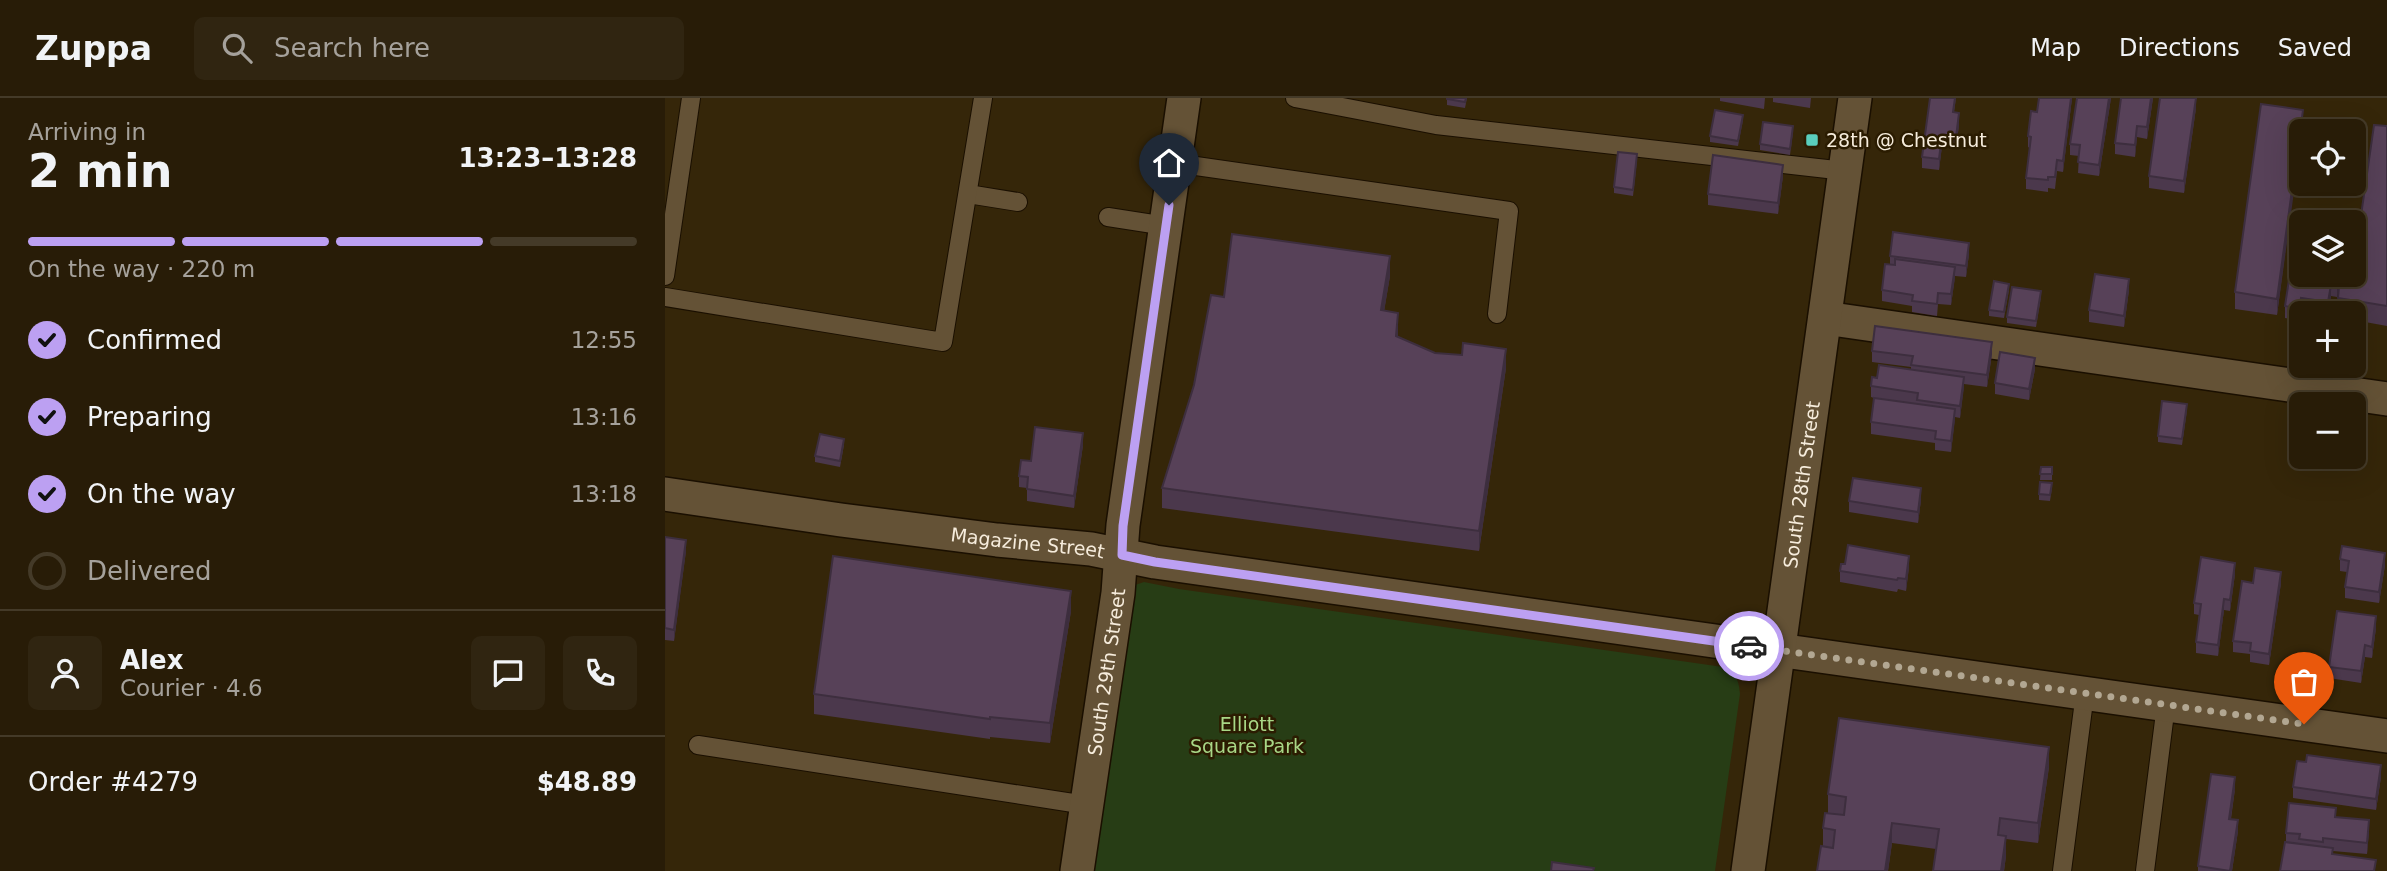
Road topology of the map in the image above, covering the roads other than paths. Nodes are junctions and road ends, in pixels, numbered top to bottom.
1 (691, 98) edge
2 (983, 98) edge
3 (1184, 98) edge
4 (1295, 98) edge
5 (1856, 98) edge
6 (1175, 163) junction
7 (1845, 171) junction
8 (968, 194) junction
9 (1018, 202) dead end
10 (1108, 216) dead end
11 (1167, 226) junction
12 (665, 276) edge
13 (665, 297) edge
14 (1497, 314) dead end
15 (1825, 318) junction
16 (2387, 399) edge
17 (665, 494) edge
18 (1122, 555) junction
19 (1779, 650) junction
20 (2085, 693) junction
21 (2165, 705) junction
22 (2387, 736) edge
23 (698, 744) dead end
24 (1086, 804) junction
25 (1077, 871) edge
26 (1748, 871) edge
27 (2062, 871) edge
28 (2145, 871) edge

1 - 12 lane
2 - 8 lane
3 - 6 street, South 29th Street
4 - 7 lane
5 - 7 street, South 28th Street
6 - 11 street, South 29th Street
6 - 14 lane
7 - 15 street, South 28th Street
8 - 9 lane
8 - 13 lane
10 - 11 lane
11 - 18 street, South 29th Street
15 - 16 street
15 - 19 street, South 28th Street
17 - 18 street, Magazine Street
18 - 19 street, Magazine Street
18 - 24 street, South 29th Street
19 - 20 street, Magazine Street
19 - 26 street, South 28th Street
20 - 21 street, Magazine Street
20 - 27 lane
21 - 22 street, Magazine Street
21 - 28 lane
23 - 24 lane
24 - 25 street, South 29th Street

